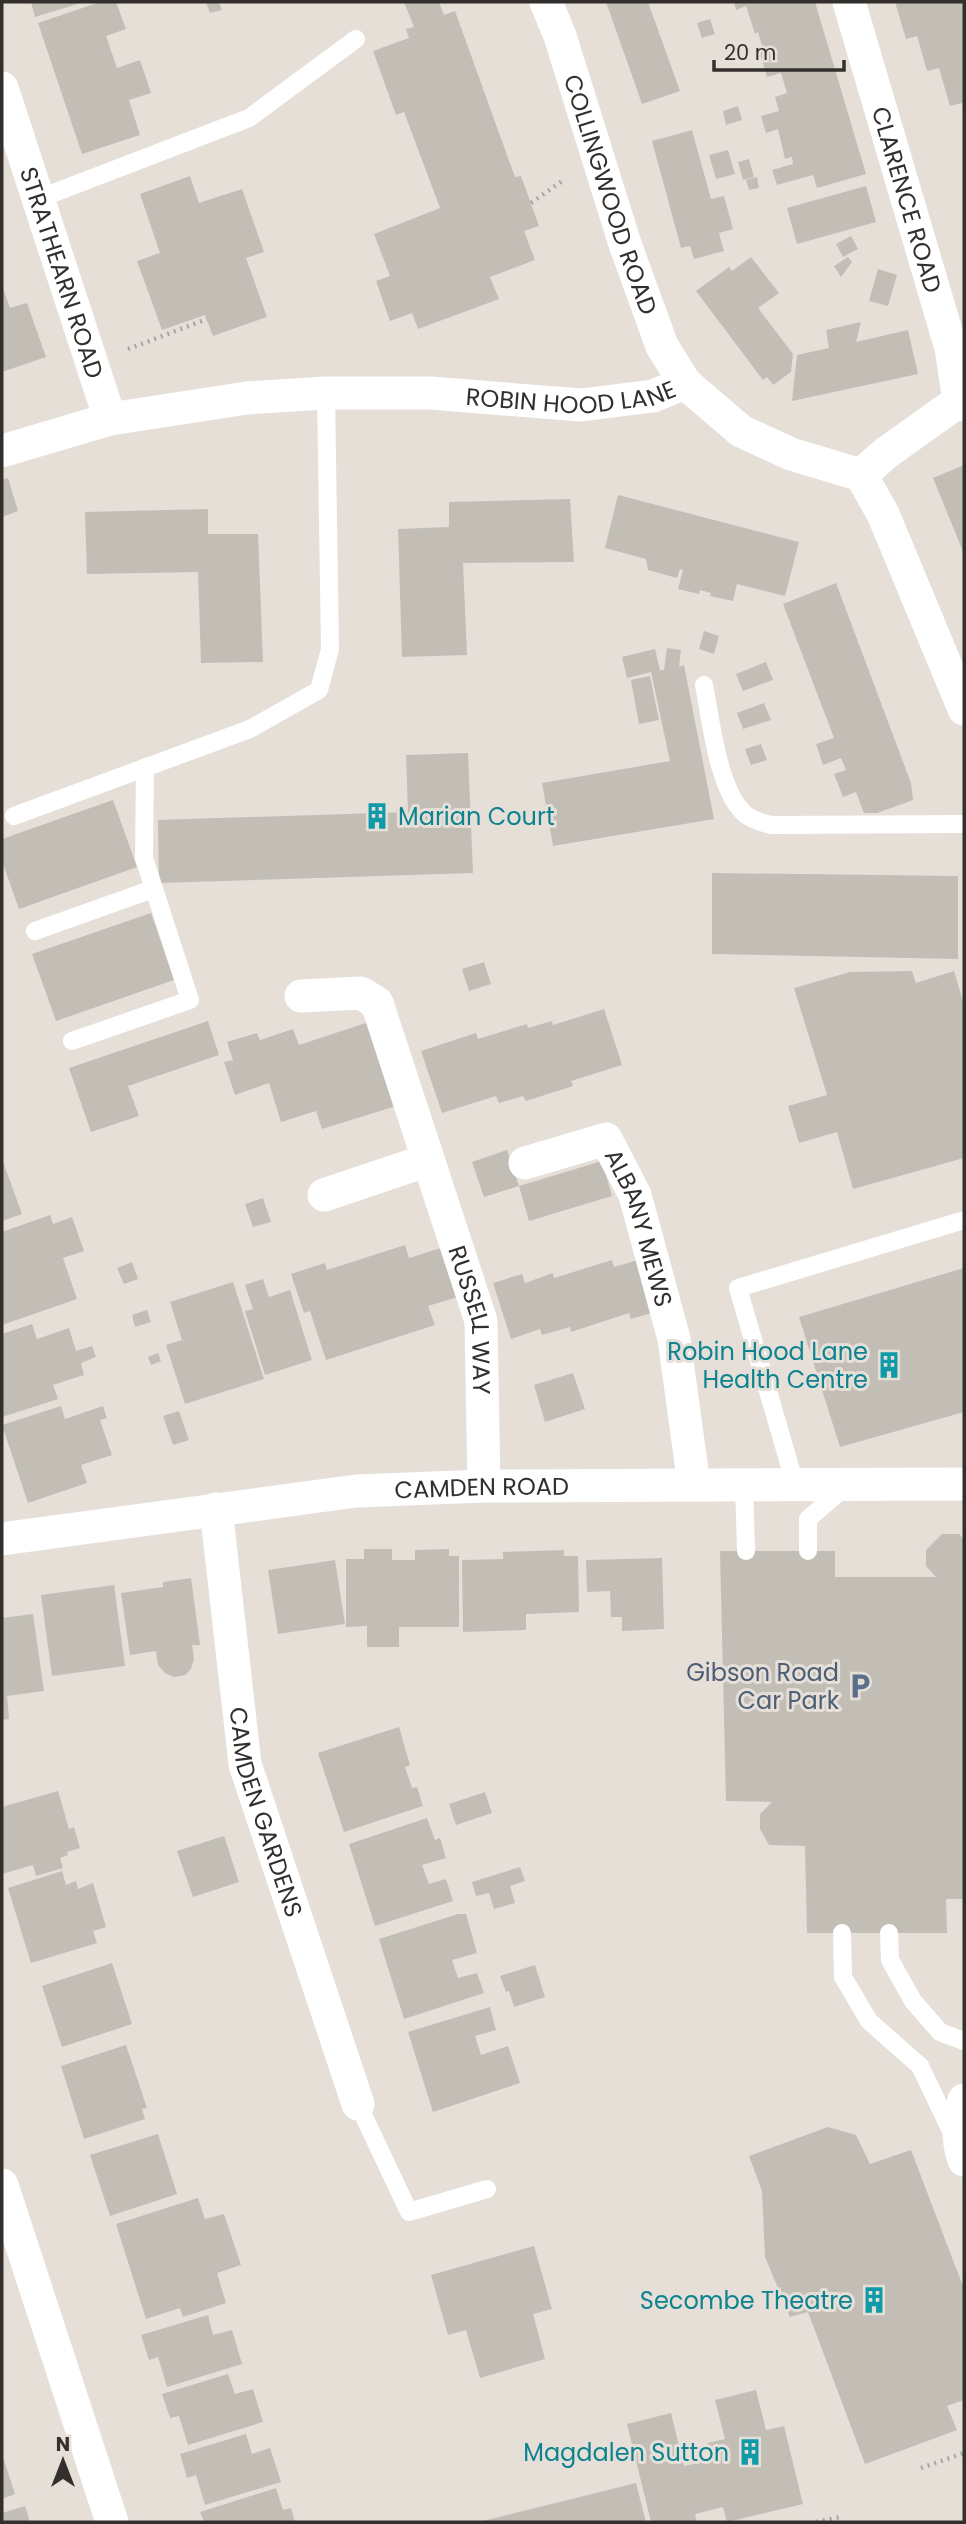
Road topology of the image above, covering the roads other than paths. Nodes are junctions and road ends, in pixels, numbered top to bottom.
1 (546, 2) edge
2 (849, 2) edge
3 (356, 39) dead end
4 (2, 88) edge
5 (38, 199) junction
6 (685, 383) junction
7 (326, 393) junction
8 (962, 403) edge
9 (110, 419) junction
10 (2, 451) edge
11 (861, 475) junction
12 (704, 685) dead end
13 (964, 709) edge
14 (145, 767) junction
15 (14, 816) dead end
16 (964, 824) edge
17 (153, 889) junction
18 (35, 931) dead end
19 (301, 996) dead end
20 (72, 1041) dead end
21 (428, 1160) junction
22 (525, 1163) dead end
23 (324, 1195) dead end
24 (964, 1220) edge
25 (795, 1484) junction
26 (849, 1484) junction
27 (964, 1484) edge
28 (694, 1485) junction
29 (744, 1485) junction
30 (484, 1486) junction
31 (216, 1509) junction
32 (2, 1539) edge
33 (746, 1551) dead end
34 (807, 1551) dead end
35 (842, 1933) dead end
36 (889, 1933) dead end
37 (964, 2041) edge
38 (964, 2100) edge
39 (358, 2104) joint
40 (962, 2155) edge
41 (2, 2185) edge
42 (487, 2189) dead end
43 (112, 2522) edge

1 - 6 street, COLLINGWOOD ROAD
2 - 8 street, CLARENCE ROAD
3 - 5 lane
4 - 5 street, STRATHEARN ROAD
5 - 9 street, STRATHEARN ROAD
6 - 7 street, ROBIN HOOD LANE
6 - 11 street, ROBIN HOOD LANE
7 - 9 street, ROBIN HOOD LANE
7 - 14 lane
8 - 11 street, CLARENCE ROAD
9 - 10 street, ROBIN HOOD LANE
11 - 13 street
12 - 16 lane
14 - 15 lane
14 - 17 lane
17 - 18 lane
17 - 20 lane
19 - 21 street, RUSSELL WAY
21 - 23 street
21 - 30 street, RUSSELL WAY
22 - 28 street, ALBANY MEWS
24 - 25 lane
25 - 26 street, CAMDEN ROAD
25 - 29 street, CAMDEN ROAD
26 - 27 street, CAMDEN ROAD
26 - 34 lane
28 - 29 street, CAMDEN ROAD
28 - 30 street, CAMDEN ROAD
29 - 33 lane
30 - 31 street, CAMDEN ROAD
31 - 32 street, CAMDEN ROAD
31 - 39 street, CAMDEN GARDENS
35 - 40 lane
36 - 37 lane
38 - 40 street
39 - 42 lane
41 - 43 street

